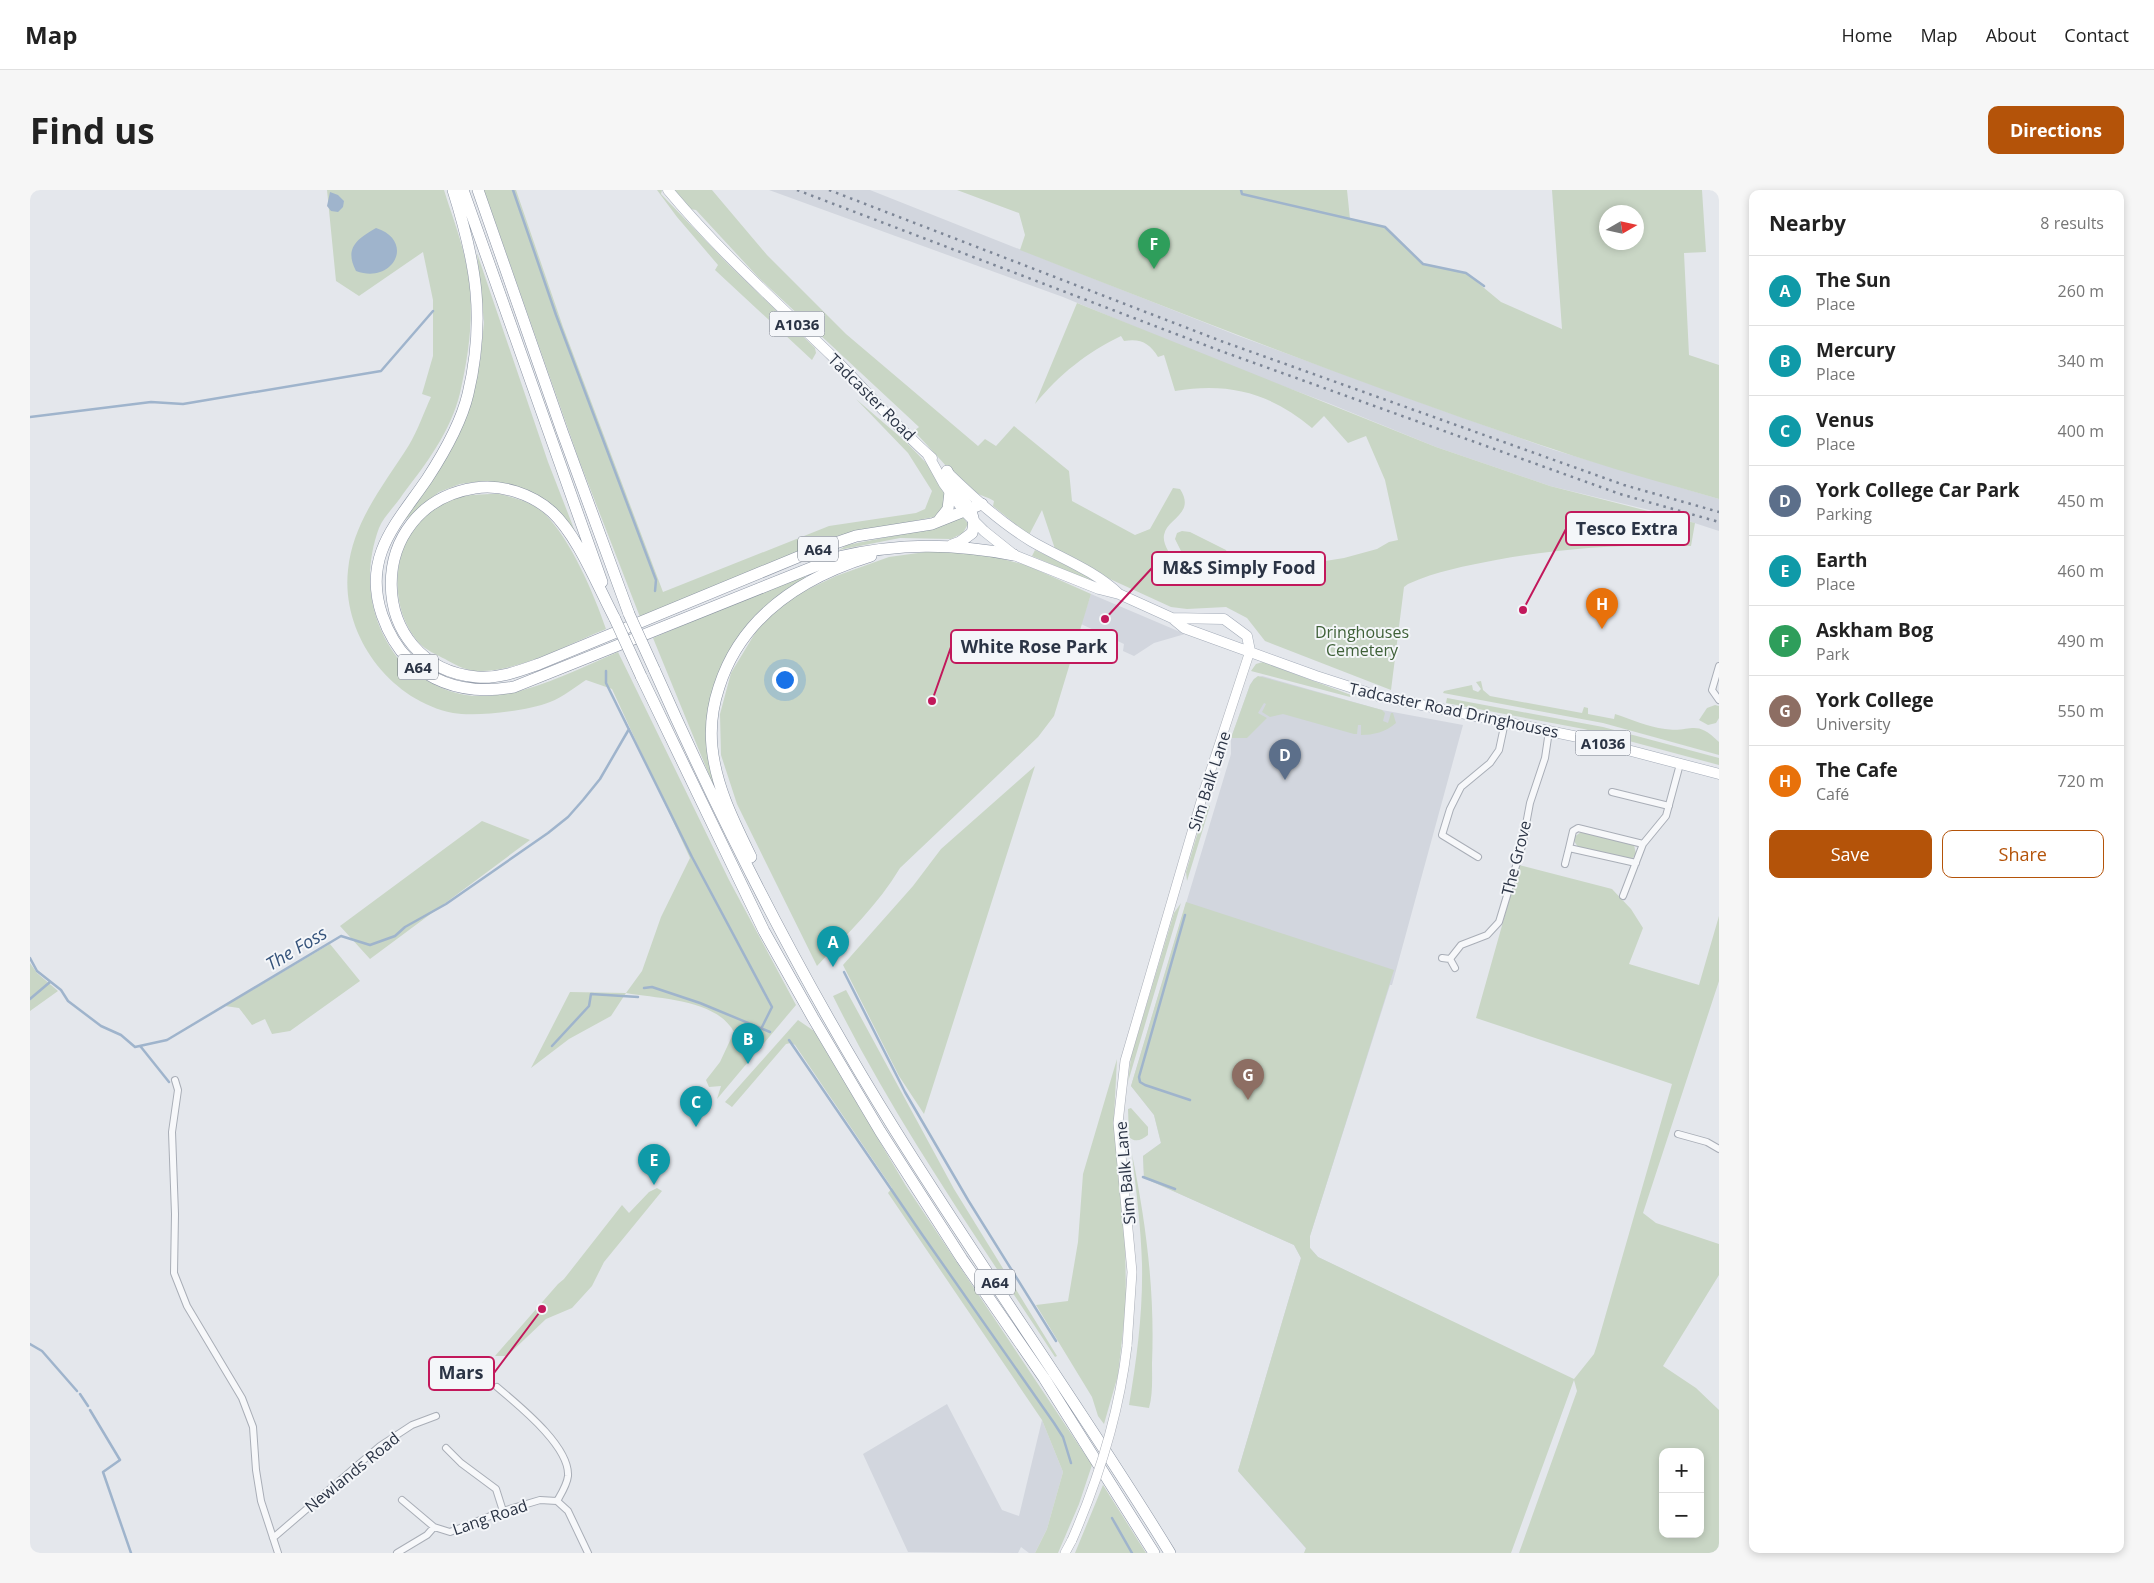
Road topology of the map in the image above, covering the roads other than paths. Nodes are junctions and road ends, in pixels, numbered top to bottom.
1 (453, 190) edge
2 (463, 190) edge
3 (478, 190) edge
4 (668, 190) edge
5 (928, 455) junction
6 (947, 471) junction
7 (950, 492) junction
8 (982, 504) junction
9 (967, 510) junction
10 (937, 522) junction
11 (974, 522) junction
12 (952, 545) junction
13 (904, 546) junction
14 (1014, 555) junction
15 (1119, 594) junction
16 (1172, 618) junction
17 (615, 619) junction
18 (1250, 651) junction
19 (1719, 666) edge
20 (1718, 680) edge
21 (1719, 700) edge
22 (1505, 722) junction
23 (1549, 731) junction
24 (1680, 764) junction
25 (1719, 774) edge
26 (1612, 792) dead end
27 (1669, 806) junction
28 (1643, 844) junction
29 (1569, 848) junction
30 (1478, 857) dead end
31 (1636, 863) junction
32 (1565, 864) dead end
33 (1623, 896) dead end
34 (766, 902) junction
35 (1442, 958) dead end
36 (1450, 959) junction
37 (1455, 968) dead end
38 (175, 1080) dead end
39 (1678, 1134) dead end
40 (1719, 1149) edge
41 (497, 1387) dead end
42 (528, 1403) dead end
43 (522, 1409) junction
44 (436, 1416) dead end
45 (446, 1448) dead end
46 (402, 1500) dead end
47 (557, 1501) junction
48 (503, 1511) junction
49 (434, 1527) junction
50 (274, 1538) junction
51 (276, 1552) edge
52 (586, 1552) edge
53 (397, 1553) edge
54 (1065, 1553) edge
55 (1154, 1553) edge
56 (1170, 1553) edge

1 - 13 highway, A64
2 - 17 highway, A64
3 - 34 highway, A64, bridge
4 - 5 main road, Tadcaster Road / A1036
5 - 6 main road, Tadcaster Road / A1036
5 - 7 main road, Tadcaster Road / A1036
6 - 8 main road, Tadcaster Road / A1036
6 - 9 highway
7 - 9 main road, Tadcaster Road / A1036
7 - 10 highway
8 - 9 highway
8 - 15 main road, Tadcaster Road / A1036
9 - 10 highway, A64
9 - 11 highway
10 - 17 highway, A64
11 - 12 highway
11 - 14 main road, Tadcaster Road / A1036
12 - 13 highway, A64
12 - 14 highway, A64
13 - 34 highway, A64
14 - 15 main road, Tadcaster Road / A1036
15 - 16 main road, Tadcaster Road / A1036
16 - 18 main road, Tadcaster Road / A1036
16 - 18 main road, Tadcaster Road / A1036
17 - 55 highway, A64, bridge
18 - 22 main road, Tadcaster Road Dringhouses / A1036
18 - 54 street, Sim Balk Lane, bridge
19 - 20 street
20 - 21 street
22 - 23 main road, Tadcaster Road Dringhouses / A1036
22 - 30 street
23 - 24 main road, Tadcaster Road Dringhouses / A1036
23 - 36 street, The Grove
24 - 25 main road, Tadcaster Road Dringhouses / A1036
24 - 27 street
26 - 27 street
27 - 28 street
28 - 29 street
28 - 31 street
29 - 31 street
29 - 32 street
31 - 33 street
34 - 56 highway, A64
35 - 36 street
36 - 37 street
38 - 50 street
39 - 40 street
41 - 43 street
42 - 43 street
43 - 47 street
44 - 50 street, Newlands Road
45 - 48 street
46 - 49 street, Lang Road
47 - 48 street, Lang Road
47 - 52 street
48 - 49 street, Lang Road
49 - 53 street
50 - 51 street

